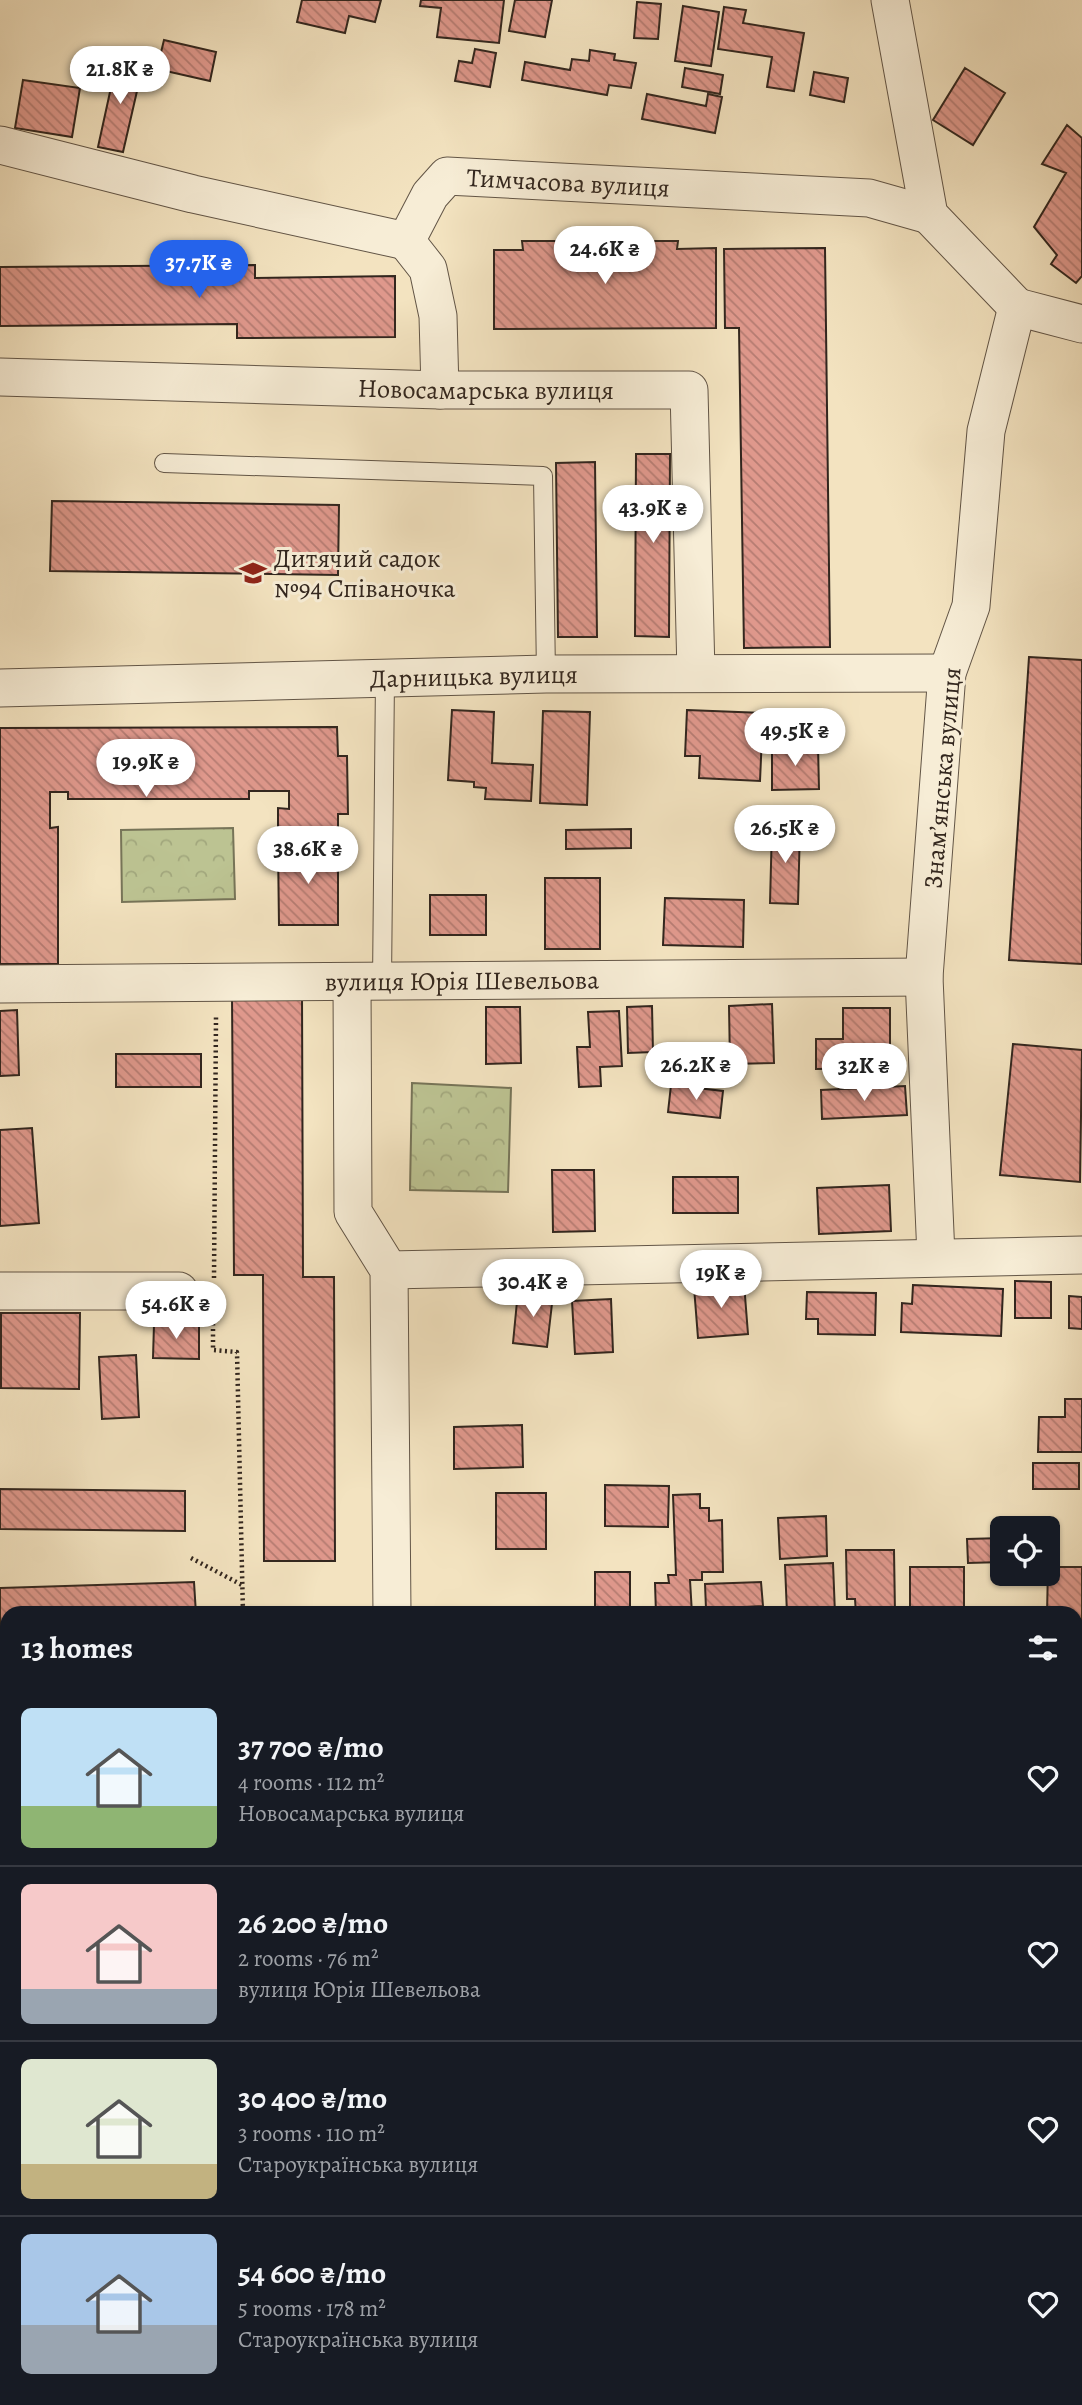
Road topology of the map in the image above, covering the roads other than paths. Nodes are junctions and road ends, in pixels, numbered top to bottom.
1 (890, 0) edge
2 (0, 145) edge
3 (929, 215) junction
4 (405, 242) junction
5 (1017, 307) junction
6 (1082, 324) edge
7 (0, 377) edge
8 (440, 390) junction
9 (164, 463) dead end
10 (696, 673) junction
11 (947, 673) junction
12 (546, 674) junction
13 (385, 678) junction
14 (0, 688) edge
15 (924, 977) junction
16 (367, 982) junction
17 (0, 984) edge
18 (1082, 1255) edge
19 (936, 1256) junction
20 (389, 1270) junction
21 (0, 1291) edge
22 (196, 1293) road end
23 (392, 1606) edge

1 - 3 street
2 - 4 street
3 - 4 street, Тимчасова вулиця
3 - 5 street
4 - 8 street
5 - 6 street
5 - 11 street, Знамʼянська вулиця
7 - 8 street, Новосамарська вулиця
8 - 10 street, Новосамарська вулиця
9 - 12 lane
10 - 11 street, Дарницька вулиця
10 - 12 street, Дарницька вулиця
11 - 15 street, Знамʼянська вулиця
12 - 13 street, Дарницька вулиця
13 - 14 street, Дарницька вулиця
13 - 16 lane
15 - 16 street, вулиця Юрія Шевельова
15 - 19 street, Знамʼянська вулиця
16 - 17 street, вулиця Юрія Шевельова
16 - 20 street
18 - 19 street
19 - 20 street
20 - 23 street
21 - 22 street

